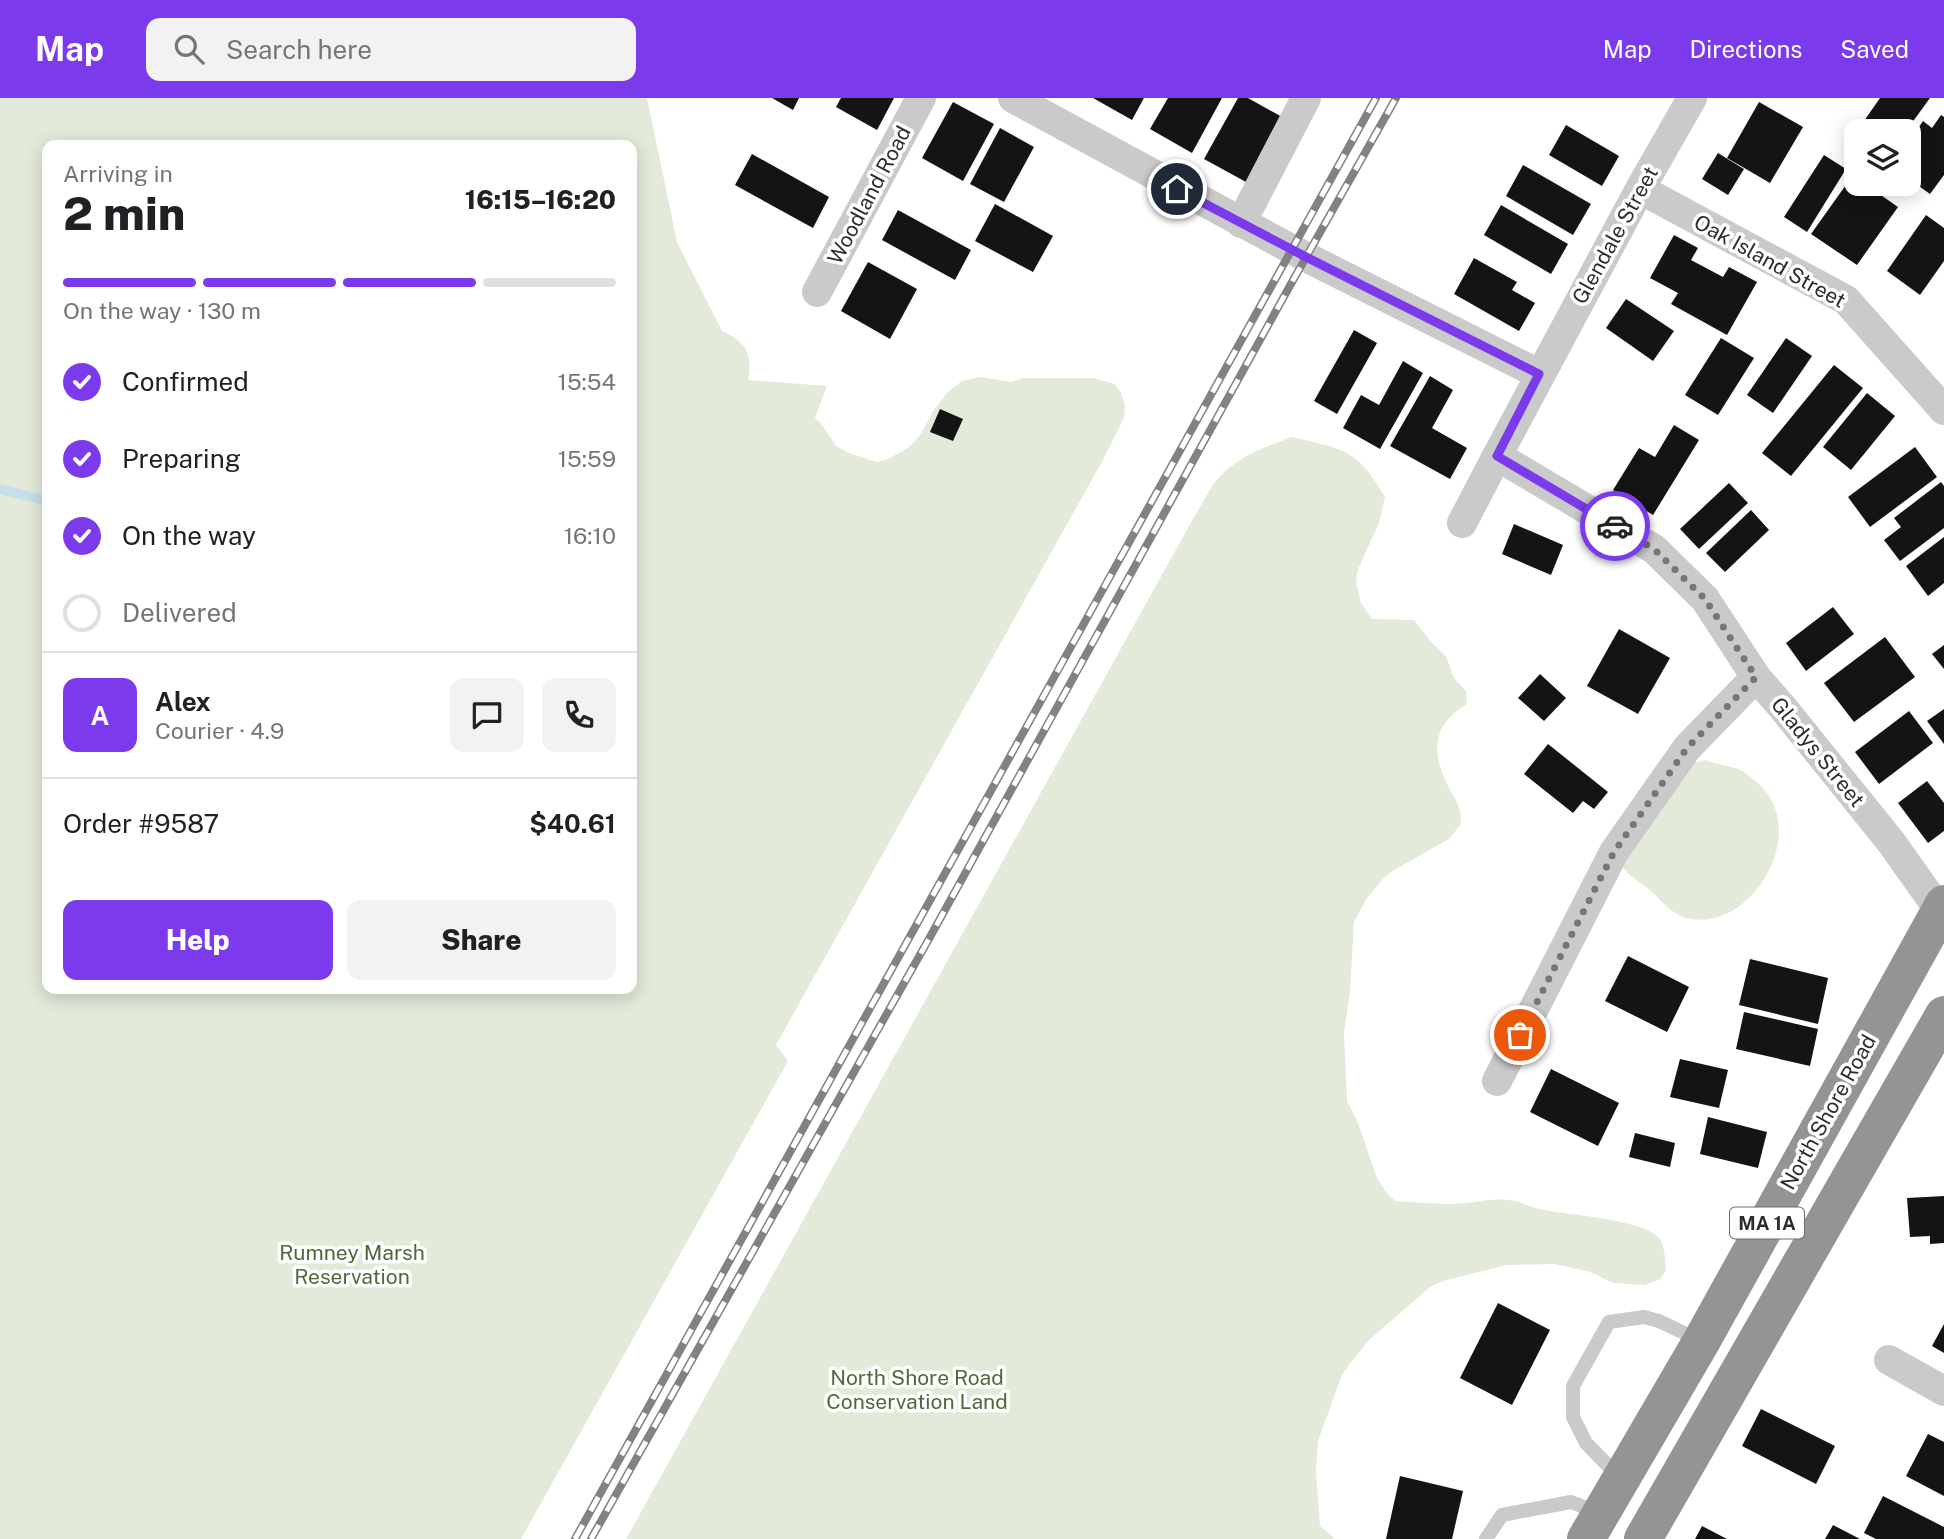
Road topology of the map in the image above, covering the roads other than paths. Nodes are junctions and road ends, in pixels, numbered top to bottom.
1 (922, 98) edge
2 (1013, 98) edge
3 (1306, 98) edge
4 (1692, 98) edge
5 (1640, 189) junction
6 (1241, 223) junction
7 (817, 292) dead end
8 (1539, 374) junction
9 (1944, 410) edge
10 (1497, 456) junction
11 (1462, 523) dead end
12 (1756, 677) junction
13 (1942, 907) edge
14 (1944, 1016) edge
15 (1497, 1081) dead end
16 (1701, 1342) junction
17 (1889, 1360) dead end
18 (1944, 1391) edge
19 (1621, 1479) junction
20 (1594, 1526) edge
21 (1486, 1539) edge
22 (1643, 1539) edge

1 - 7 street, Woodland Road
2 - 6 street
3 - 6 street
4 - 5 street, Glendale Street
5 - 8 street, Glendale Street
5 - 9 street, Oak Island Street
6 - 8 street
8 - 10 street
10 - 11 street
10 - 12 street, Gladys Street
12 - 13 street, Gladys Street
12 - 15 street
13 - 16 highway, North Shore Road / MA 1A
14 - 22 highway, MA 1A
16 - 19 highway, North Shore Road / MA 1A
16 - 19 lane
17 - 18 street
19 - 20 highway, North Shore Road / MA 1A
20 - 21 lane

